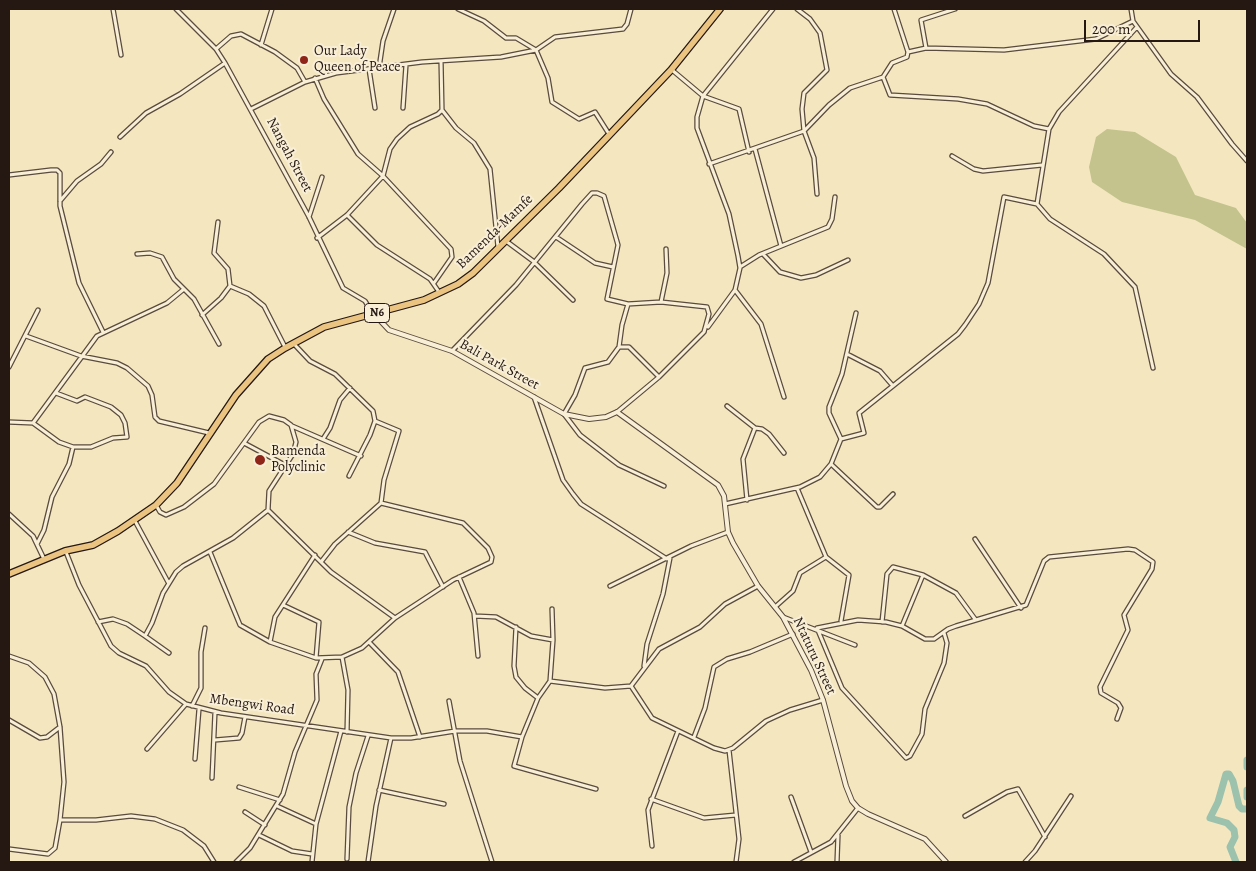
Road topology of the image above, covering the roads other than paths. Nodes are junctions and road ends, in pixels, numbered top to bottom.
1 (113, 9) edge
2 (176, 9) edge
3 (272, 9) edge
4 (394, 9) edge
5 (458, 9) edge
6 (631, 9) edge
7 (720, 9) edge
8 (773, 9) edge
9 (797, 9) edge
10 (894, 9) edge
11 (955, 9) edge
12 (1131, 9) edge
13 (1133, 21) junction
14 (1137, 27) junction
15 (261, 45) junction
16 (926, 48) junction
17 (216, 50) junction
18 (536, 50) junction
19 (908, 52) junction
20 (121, 55) dead end
21 (441, 61) junction
22 (224, 63) junction
23 (406, 65) junction
24 (379, 68) junction
25 (369, 69) junction
26 (671, 70) junction
27 (883, 77) junction
28 (315, 78) junction
29 (305, 82) junction
30 (703, 96) junction
31 (375, 108) dead end
32 (403, 108) dead end
33 (251, 109) junction
34 (442, 110) junction
35 (1049, 129) junction
36 (804, 132) junction
37 (609, 134) junction
38 (120, 137) dead end
39 (755, 149) junction
40 (112, 152) dead end
41 (749, 152) junction
42 (952, 156) dead end
43 (1247, 161) edge
44 (709, 164) junction
45 (1042, 165) junction
46 (9, 175) edge
47 (383, 176) junction
48 (322, 177) dead end
49 (817, 194) dead end
50 (835, 196) dead end
51 (60, 202) junction
52 (1037, 204) junction
53 (346, 215) junction
54 (309, 217) junction
55 (218, 222) dead end
56 (556, 237) junction
57 (317, 238) junction
58 (506, 240) junction
59 (781, 246) junction
60 (498, 249) junction
61 (666, 249) dead end
62 (137, 254) dead end
63 (763, 254) junction
64 (848, 260) dead end
65 (533, 261) junction
66 (613, 267) junction
67 (740, 268) junction
68 (434, 283) junction
69 (230, 286) junction
70 (184, 289) junction
71 (735, 290) junction
72 (440, 293) junction
73 (573, 300) dead end
74 (661, 302) junction
75 (628, 304) junction
76 (38, 310) dead end
77 (856, 313) dead end
78 (374, 314) junction
79 (202, 315) junction
80 (103, 332) junction
81 (704, 332) junction
82 (26, 336) junction
83 (293, 343) junction
84 (219, 344) dead end
85 (619, 347) junction
86 (285, 348) junction
87 (452, 351) junction
88 (847, 354) junction
89 (81, 356) junction
90 (9, 367) edge
91 (1153, 368) dead end
92 (659, 377) junction
93 (893, 386) junction
94 (350, 388) junction
95 (56, 394) junction
96 (534, 397) junction
97 (784, 397) dead end
98 (727, 406) dead end
99 (617, 412) junction
100 (564, 414) junction
101 (375, 421) junction
102 (9, 422) edge
103 (33, 423) junction
104 (291, 425) junction
105 (755, 428) junction
106 (209, 434) junction
107 (323, 439) junction
108 (841, 439) junction
109 (244, 443) junction
110 (73, 447) junction
111 (784, 454) dead end
112 (362, 456) junction
113 (831, 464) junction
114 (286, 465) junction
115 (349, 476) dead end
116 (664, 486) dead end
117 (797, 488) junction
118 (892, 494) dead end
119 (747, 500) junction
120 (381, 503) junction
121 (725, 504) junction
122 (156, 505) junction
123 (268, 510) junction
124 (9, 514) edge
125 (134, 520) junction
126 (348, 532) junction
127 (728, 532) junction
128 (975, 539) dead end
129 (37, 544) junction
130 (65, 551) junction
131 (210, 552) junction
132 (315, 555) junction
133 (826, 557) junction
134 (669, 558) junction
135 (44, 560) junction
136 (321, 562) junction
137 (9, 574) edge
138 (923, 575) junction
139 (459, 577) junction
140 (168, 582) junction
141 (610, 586) dead end
142 (758, 586) junction
143 (443, 587) junction
144 (283, 605) junction
145 (775, 607) junction
146 (552, 608) dead end
147 (1021, 608) junction
148 (475, 616) junction
149 (783, 616) junction
150 (395, 618) junction
151 (976, 619) junction
152 (841, 621) junction
153 (98, 622) junction
154 (882, 622) junction
155 (902, 626) junction
156 (206, 628) dead end
157 (516, 628) junction
158 (818, 630) junction
159 (793, 633) junction
160 (944, 633) junction
161 (145, 636) junction
162 (553, 640) junction
163 (270, 642) junction
164 (370, 643) junction
165 (855, 645) dead end
166 (169, 653) dead end
167 (9, 656) edge
168 (478, 656) dead end
169 (342, 657) junction
170 (316, 658) junction
171 (322, 659) junction
172 (644, 667) junction
173 (550, 681) junction
174 (631, 686) junction
175 (538, 698) junction
176 (823, 700) junction
177 (449, 701) dead end
178 (186, 704) junction
179 (192, 706) junction
180 (199, 709) junction
181 (215, 712) junction
182 (244, 717) junction
183 (1117, 719) dead end
184 (9, 720) edge
185 (308, 725) junction
186 (60, 727) junction
187 (678, 730) junction
188 (341, 731) junction
189 (455, 731) junction
190 (347, 732) junction
191 (368, 736) junction
192 (420, 736) junction
193 (522, 737) junction
194 (694, 737) junction
195 (390, 738) junction
196 (216, 740) junction
197 (147, 749) dead end
198 (729, 750) junction
199 (195, 759) dead end
200 (212, 778) dead end
201 (239, 787) dead end
202 (596, 789) dead end
203 (379, 790) junction
204 (1071, 796) dead end
205 (791, 797) dead end
206 (651, 799) junction
207 (280, 800) junction
208 (444, 804) dead end
209 (277, 806) junction
210 (858, 808) junction
211 (245, 812) dead end
212 (736, 815) junction
213 (965, 816) dead end
214 (60, 820) junction
215 (316, 824) junction
216 (265, 825) junction
217 (259, 835) junction
218 (838, 835) junction
219 (1045, 837) junction
220 (652, 846) dead end
221 (9, 849) edge
222 (811, 852) junction
223 (312, 854) junction
224 (347, 859) dead end
225 (214, 862) edge
226 (236, 862) edge
227 (312, 862) edge
228 (368, 862) edge
229 (492, 862) edge
230 (736, 862) edge
231 (794, 862) edge
232 (837, 862) edge
233 (946, 862) edge
234 (1025, 862) edge

1 - 20 street
2 - 17 street, Nangah Street
3 - 15 street
4 - 24 street
5 - 18 street
6 - 18 street
7 - 26 highway, Bamenda-Mamfe / N6
8 - 30 street
9 - 36 street
10 - 19 street
11 - 16 street
12 - 13 street
13 - 14 street
13 - 16 street
14 - 35 street
14 - 43 street
15 - 17 street
15 - 29 street
16 - 19 street
17 - 22 street, Nangah Street
18 - 21 street
18 - 37 street
19 - 27 street
21 - 23 street
21 - 34 street
22 - 33 street, Nangah Street
22 - 38 street
23 - 24 street
23 - 32 street
24 - 25 street
25 - 28 street
25 - 31 street
26 - 30 street
26 - 37 highway, Bamenda-Mamfe / N6
27 - 35 street
27 - 36 street
28 - 29 street
28 - 47 street
29 - 33 street
30 - 41 street
30 - 44 street
33 - 54 street, Nangah Street
34 - 47 street
34 - 60 street
35 - 45 street
36 - 39 street
36 - 49 street
37 - 58 highway, Bamenda-Mamfe / N6
39 - 41 street
39 - 59 street
40 - 51 street
41 - 44 street
42 - 45 street
44 - 67 street
45 - 52 street
46 - 51 street
47 - 53 street
47 - 68 street
48 - 54 street
50 - 59 street
51 - 80 street
52 - 91 street
52 - 93 street
53 - 57 street
53 - 68 street
54 - 57 street, Nangah Street
55 - 69 street
56 - 65 street
56 - 66 street
56 - 66 street
57 - 78 street, Nangah Street
58 - 60 highway, Bamenda-Mamfe / N6
58 - 65 street
59 - 63 street
60 - 72 highway, Bamenda-Mamfe / N6
61 - 74 street
62 - 70 street
63 - 64 street
63 - 67 street
65 - 73 street
65 - 87 street
66 - 75 street
67 - 71 street
68 - 72 street
69 - 79 street
69 - 86 street
70 - 79 street
70 - 80 street
71 - 81 street
71 - 97 street
72 - 78 highway, Bamenda-Mamfe / N6
74 - 75 street
74 - 81 street
75 - 85 street
76 - 82 street
77 - 88 street
78 - 83 highway, Bamenda-Mamfe / N6
78 - 87 street, Bali Park Street
79 - 84 street
80 - 89 street
81 - 92 street
82 - 89 street
82 - 90 street
83 - 86 highway, Bamenda-Mamfe / N6
83 - 94 street
85 - 92 street
85 - 100 street
86 - 106 highway, Bamenda-Mamfe / N6
87 - 96 street, Bali Park Street
88 - 93 street
88 - 108 street
89 - 95 street
89 - 106 street
92 - 99 street
93 - 108 street
94 - 101 street
94 - 107 street
95 - 103 street
95 - 110 street
96 - 100 street, Bali Park Street
96 - 134 street
98 - 105 street
99 - 100 street, Bali Park Street
99 - 121 street, Ntaturu Street
100 - 116 street
101 - 112 street
101 - 120 street
102 - 103 street
103 - 110 street
104 - 107 street
104 - 109 street
104 - 114 street
105 - 111 street
105 - 119 street
106 - 122 highway, Bamenda-Mamfe / N6
107 - 112 street
108 - 113 street
109 - 114 street
109 - 122 street
110 - 129 street
112 - 115 street
113 - 117 street
113 - 118 street
114 - 123 street
117 - 119 street
117 - 133 street
119 - 121 street
120 - 126 street
120 - 139 street
121 - 127 street, Ntaturu Street
122 - 125 highway, Bamenda-Mamfe / N6
123 - 131 street
123 - 132 street
124 - 129 street
125 - 130 highway, Bamenda-Mamfe / N6
125 - 140 street
126 - 136 street
126 - 143 street
127 - 134 street
127 - 142 street, Ntaturu Street
128 - 147 street
129 - 135 street
130 - 135 highway, Bamenda-Mamfe / N6
130 - 153 street, Mbengwi Road
131 - 140 street
131 - 163 street
132 - 136 street
132 - 144 street
133 - 145 street
133 - 152 street
134 - 141 street
134 - 172 street
135 - 137 highway, Bamenda-Mamfe / N6
136 - 150 street
138 - 151 street
138 - 154 street
138 - 155 street
139 - 143 street
139 - 148 street
140 - 161 street
142 - 145 street, Ntaturu Street
142 - 172 street
143 - 150 street
144 - 163 street
144 - 170 street
145 - 149 street, Ntaturu Street
146 - 162 street
147 - 151 street
147 - 183 street
148 - 157 street
148 - 168 street
149 - 158 street
149 - 159 street, Ntaturu Street
150 - 164 street
151 - 160 street
152 - 154 street
152 - 158 street
153 - 161 street
153 - 178 street, Mbengwi Road
154 - 155 street
155 - 160 street
156 - 179 street
157 - 162 street
157 - 175 street
158 - 160 street
158 - 165 street
159 - 176 street, Ntaturu Street
159 - 194 street
161 - 166 street
162 - 173 street
163 - 170 street
164 - 169 street
164 - 192 street
167 - 186 street
169 - 171 street
169 - 190 street
170 - 171 street
171 - 185 street
172 - 174 street
173 - 174 street
173 - 175 street
174 - 187 street
175 - 193 street
176 - 198 street
176 - 210 street, Ntaturu Street
177 - 189 street
178 - 179 street, Mbengwi Road
178 - 197 street
179 - 180 street, Mbengwi Road
180 - 181 street, Mbengwi Road
180 - 199 street
181 - 182 street, Mbengwi Road
181 - 196 street
182 - 185 street, Mbengwi Road
182 - 196 street
184 - 186 street
185 - 188 street, Mbengwi Road
185 - 207 street
186 - 214 street
187 - 194 street
187 - 206 street
188 - 190 street, Mbengwi Road
188 - 215 street
189 - 192 street, Mbengwi Road
189 - 193 street, Mbengwi Road
189 - 229 street
190 - 191 street, Mbengwi Road
191 - 195 street, Mbengwi Road
191 - 224 street
192 - 195 street, Mbengwi Road
193 - 202 street
194 - 198 street
195 - 203 street
196 - 200 street
198 - 212 street
201 - 207 street
203 - 208 street
203 - 228 street
204 - 219 street
205 - 222 street
206 - 212 street
206 - 220 street
207 - 209 street
209 - 215 street
209 - 216 street
210 - 218 street
210 - 233 street
211 - 216 street
212 - 230 street
213 - 219 street
214 - 221 street
214 - 225 street
215 - 223 street
216 - 217 street
217 - 223 street
217 - 226 street
218 - 222 street
218 - 232 street
219 - 234 street
222 - 231 street
223 - 227 street

